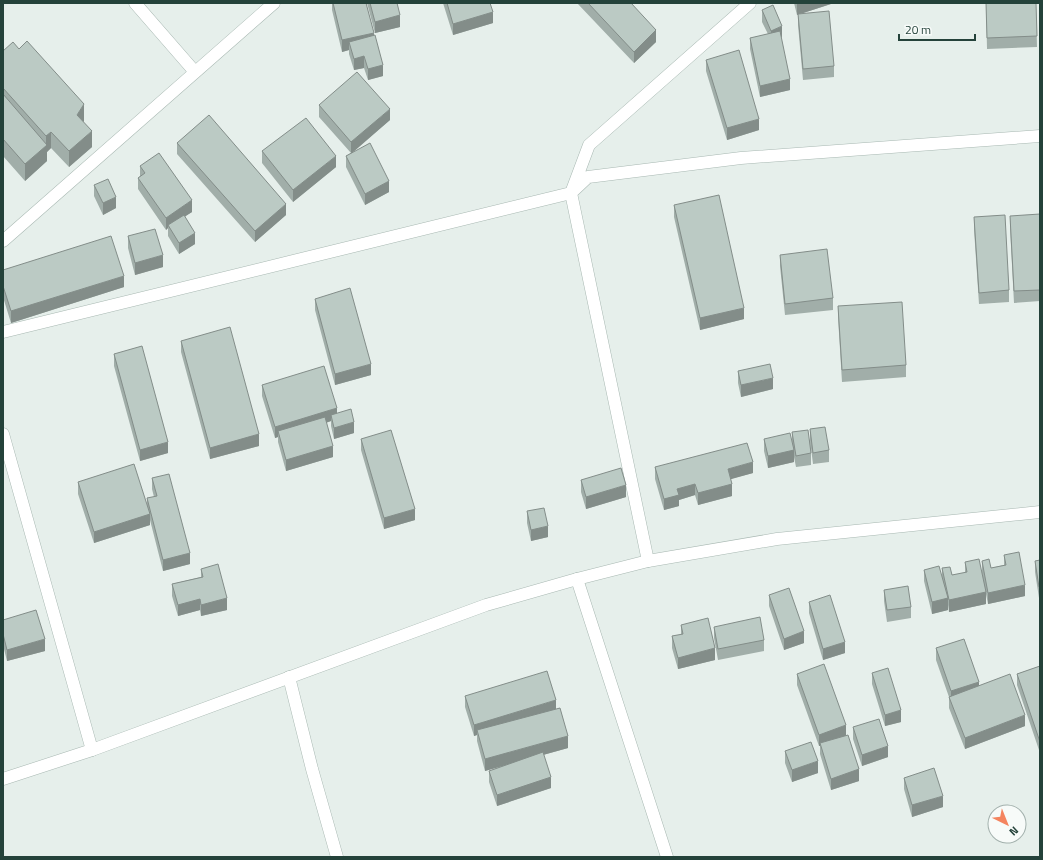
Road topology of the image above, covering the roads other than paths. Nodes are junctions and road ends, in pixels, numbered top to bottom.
1 (135, 3) edge
2 (274, 3) edge
3 (750, 3) edge
4 (195, 72) junction
5 (1040, 136) edge
6 (571, 193) junction
7 (3, 241) edge
8 (3, 332) edge
9 (3, 434) edge
10 (1040, 512) edge
11 (648, 561) junction
12 (577, 579) junction
13 (289, 677) junction
14 (92, 750) junction
15 (3, 779) edge
16 (337, 857) edge
17 (667, 857) edge

1 - 4 street
2 - 4 street
3 - 6 street
4 - 7 street
5 - 6 street
6 - 8 street
6 - 11 street
9 - 14 street
10 - 11 street
11 - 12 street
12 - 13 street
12 - 17 street
13 - 14 street
13 - 16 street
14 - 15 street

